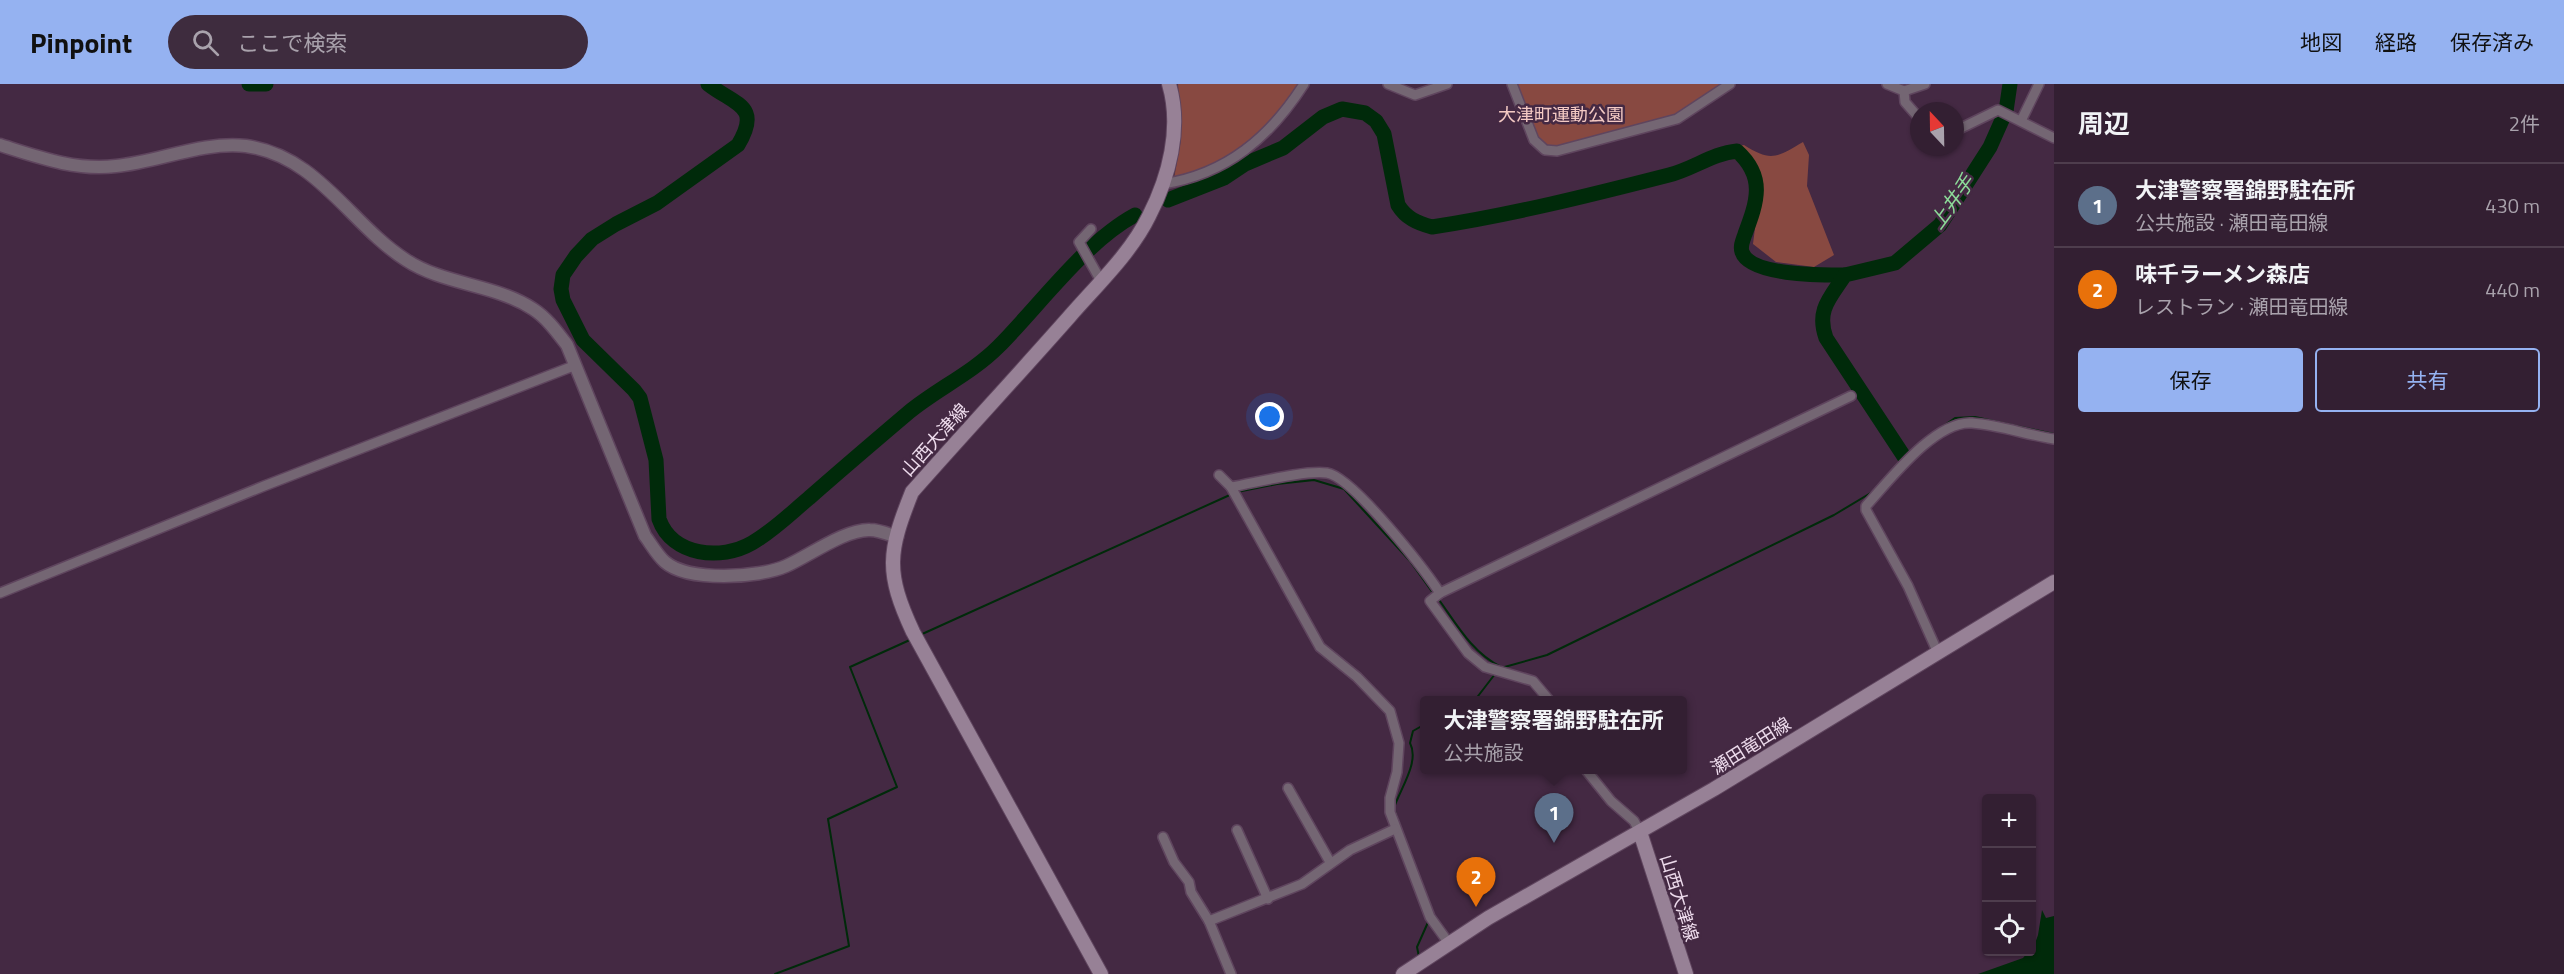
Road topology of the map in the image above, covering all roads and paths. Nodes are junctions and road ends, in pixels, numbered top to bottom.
1 (1169, 84) edge
2 (1304, 84) edge
3 (1388, 84) edge
4 (1448, 84) edge
5 (1512, 84) edge
6 (1730, 84) edge
7 (1887, 84) edge
8 (1925, 84) edge
9 (2039, 84) edge
10 (1904, 91) junction
11 (1910, 108) edge
12 (2021, 121) junction
13 (1964, 127) edge
14 (2054, 138) edge
15 (0, 145) edge
16 (1164, 184) junction
17 (1091, 229) dead end
18 (1101, 281) junction
19 (576, 365) junction
20 (1851, 396) dead end
21 (2054, 439) edge
22 (1219, 475) dead end
23 (1231, 487) junction
24 (897, 537) junction
25 (2054, 582) edge
26 (0, 593) edge
27 (1440, 593) junction
28 (1938, 653) junction
29 (1546, 696) edge
30 (1589, 774) edge
31 (1288, 788) dead end
32 (1395, 829) junction
33 (1237, 830) dead end
34 (1640, 832) junction
35 (1163, 837) dead end
36 (1330, 862) junction
37 (1268, 899) junction
38 (1209, 921) junction
39 (1448, 942) junction
40 (1416, 970) edge
41 (1101, 974) edge
42 (1231, 974) edge
43 (1402, 974) edge
44 (1686, 974) edge

1 - 16 main road, 山西大津線
2 - 16 street
3 - 4 street
5 - 6 street
7 - 10 street
8 - 10 street
9 - 12 street
10 - 11 street
12 - 13 street
12 - 14 street
15 - 19 street
16 - 18 main road, 山西大津線
17 - 18 street
18 - 24 main road, 山西大津線
19 - 24 street
19 - 26 street
20 - 27 street
21 - 28 street
22 - 23 street
23 - 27 street
23 - 32 street
24 - 41 main road, 山西大津線
25 - 28 main road, 瀬田竜田線
27 - 29 street
28 - 34 main road, 瀬田竜田線
30 - 34 street
31 - 36 street
32 - 36 street
32 - 39 street
33 - 37 street
34 - 39 main road, 瀬田竜田線
34 - 44 main road, 山西大津線
35 - 38 street
36 - 37 street
37 - 38 street
38 - 42 street
39 - 40 main road, 瀬田竜田線
40 - 43 main road, 瀬田竜田線

